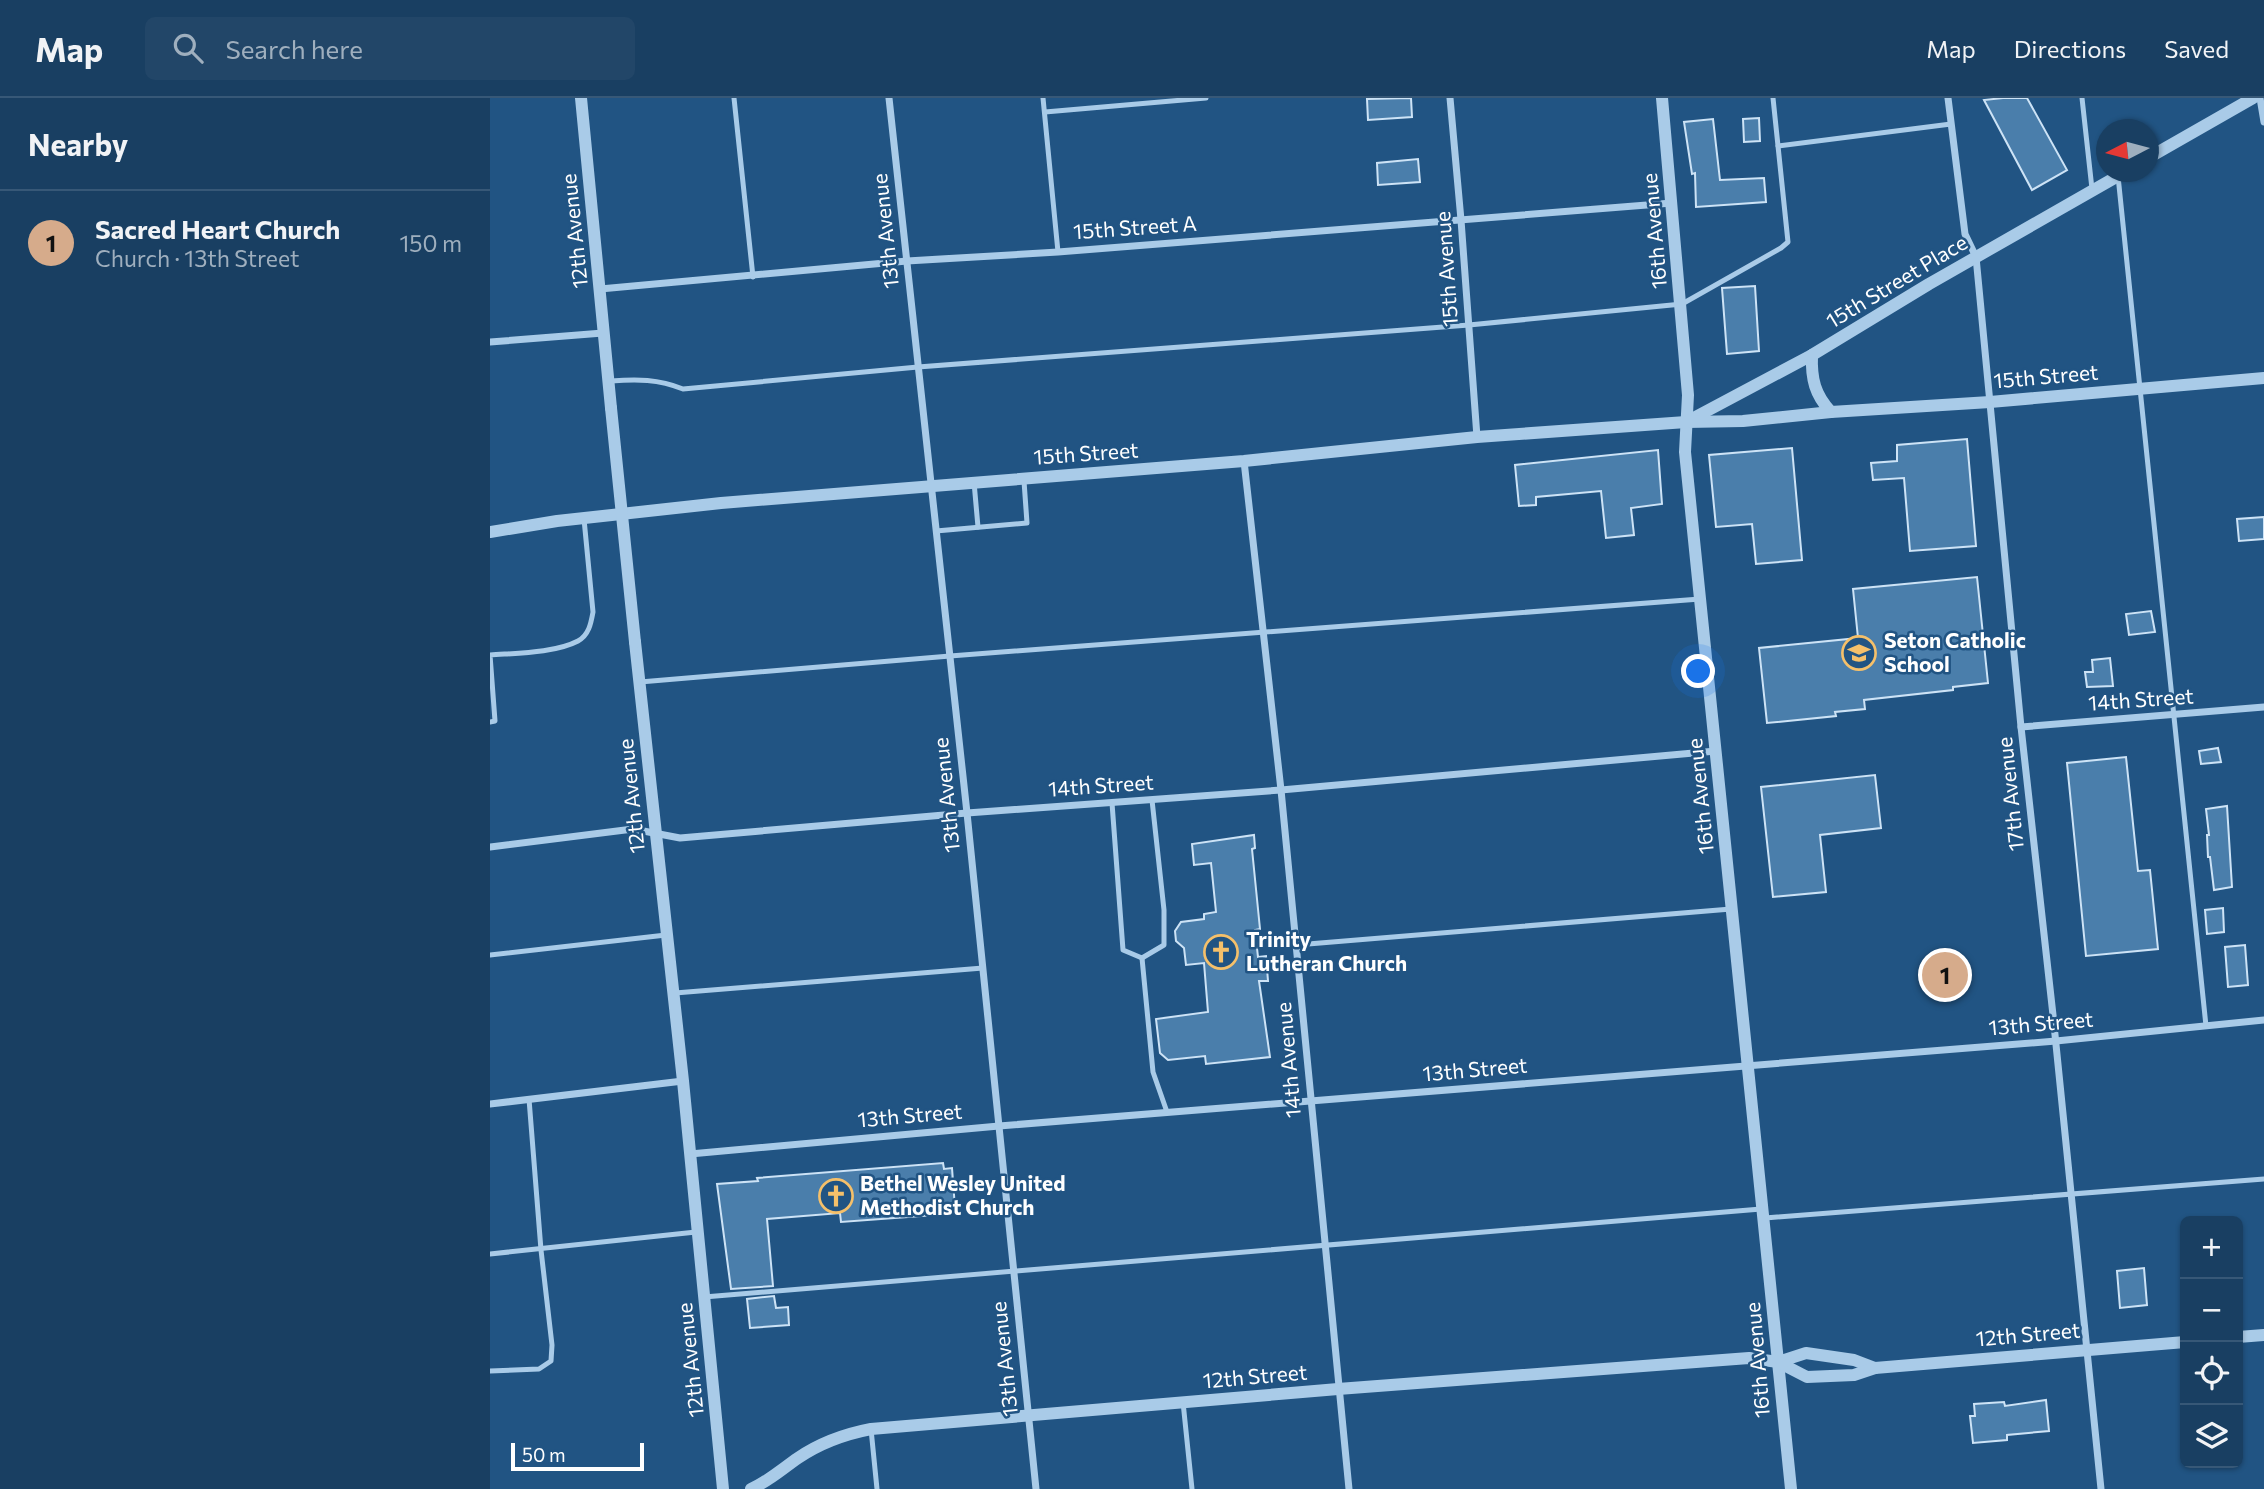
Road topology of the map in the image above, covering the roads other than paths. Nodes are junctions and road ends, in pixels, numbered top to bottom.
1 (581, 98) edge
2 (734, 98) edge
3 (889, 98) edge
4 (1043, 98) edge
5 (1206, 98) edge
6 (1450, 98) edge
7 (1662, 98) edge
8 (1773, 98) edge
9 (1948, 98) edge
10 (2081, 98) edge
11 (2252, 98) edge
12 (2260, 98) edge
13 (1045, 112) junction
14 (2264, 122) edge
15 (1951, 124) junction
16 (1778, 146) junction
17 (2159, 152) edge
18 (2106, 182) edge
19 (2123, 182) edge
20 (2092, 190) junction
21 (1672, 203) junction
22 (1461, 220) junction
23 (1058, 252) junction
24 (1976, 257) junction
25 (907, 261) junction
26 (753, 276) junction
27 (600, 289) junction
28 (1682, 304) junction
29 (1469, 325) junction
30 (604, 334) junction
31 (490, 342) edge
32 (1812, 355) junction
33 (918, 367) junction
34 (2264, 378) edge
35 (608, 381) junction
36 (2141, 388) junction
37 (1990, 402) junction
38 (1831, 412) junction
39 (1686, 422) junction
40 (1476, 437) junction
41 (1244, 461) junction
42 (1024, 478) junction
43 (974, 482) junction
44 (931, 485) junction
45 (583, 518) junction
46 (978, 527) junction
47 (936, 531) junction
48 (490, 532) edge
49 (1700, 599) junction
50 (1263, 633) junction
51 (950, 656) junction
52 (640, 682) junction
53 (2264, 707) edge
54 (2175, 715) junction
55 (490, 722) edge
56 (2021, 727) junction
57 (1716, 751) junction
58 (1281, 790) junction
59 (1152, 800) junction
60 (1112, 803) junction
61 (967, 813) junction
62 (656, 832) junction
63 (490, 847) edge
64 (1731, 909) junction
65 (666, 936) junction
66 (1296, 945) junction
67 (490, 955) edge
68 (1142, 958) junction
69 (982, 968) junction
70 (672, 994) junction
71 (2264, 1020) edge
72 (2206, 1026) junction
73 (2056, 1041) junction
74 (1747, 1065) junction
75 (683, 1081) junction
76 (529, 1099) junction
77 (1311, 1101) junction
78 (490, 1104) edge
79 (1167, 1112) junction
80 (999, 1126) junction
81 (690, 1154) junction
82 (2264, 1179) edge
83 (2072, 1196) junction
84 (1762, 1213) junction
85 (698, 1232) junction
86 (1325, 1247) junction
87 (541, 1250) junction
88 (490, 1254) edge
89 (1014, 1272) junction
90 (704, 1297) junction
91 (2264, 1335) edge
92 (2243, 1337) edge
93 (2180, 1342) edge
94 (2087, 1349) junction
95 (1778, 1362) junction
96 (1875, 1368) junction
97 (490, 1371) edge
98 (1338, 1389) junction
99 (1183, 1402) junction
100 (1029, 1416) junction
101 (871, 1429) junction
102 (723, 1489) edge
103 (751, 1489) edge
104 (877, 1489) edge
105 (1036, 1489) edge
106 (1192, 1489) edge
107 (1349, 1489) edge
108 (1791, 1489) edge
109 (2101, 1489) edge

1 - 27 street, 12th Avenue
2 - 26 lane
3 - 25 street, 13th Avenue
4 - 13 lane
5 - 13 lane
6 - 22 street, 15th Avenue
7 - 21 street, 16th Avenue
8 - 16 lane
9 - 15 street, 17th Avenue
10 - 20 lane
11 - 17 street
12 - 14 street
13 - 23 lane
15 - 16 lane
15 - 24 street, 17th Avenue
16 - 28 lane
18 - 20 street, 15th Street Place
19 - 36 lane
20 - 24 street, 15th Street Place
21 - 22 street, 15th Street A
21 - 28 street, 16th Avenue
22 - 23 street, 15th Street A
22 - 29 street, 15th Avenue
23 - 25 street, 15th Street A
24 - 32 street, 15th Street Place
24 - 37 street, 17th Avenue
25 - 26 street, 15th Street A
25 - 33 street, 13th Avenue
26 - 27 street, 15th Street A
27 - 30 street, 12th Avenue
28 - 29 lane
28 - 39 street, 16th Avenue
29 - 33 lane
29 - 40 street, 15th Avenue
30 - 31 street
30 - 35 street, 12th Avenue
32 - 38 street
32 - 39 street, 15th Street Place
33 - 35 lane
33 - 44 street, 13th Avenue
34 - 36 street, 15th Street
35 - 52 street, 12th Avenue, bridge
36 - 37 street, 15th Street
36 - 54 lane
37 - 38 street, 15th Street
37 - 56 street, 17th Avenue
38 - 39 street, 15th Street
39 - 40 street, 15th Street
39 - 49 street, 16th Avenue
40 - 41 street, 15th Street
41 - 42 street, 15th Street
41 - 50 street, 14th Avenue
42 - 43 street, 15th Street
42 - 46 lane
43 - 44 street, 15th Street
43 - 46 lane
44 - 45 street, 15th Street
44 - 47 street, 13th Avenue
45 - 48 street, 15th Street
45 - 55 lane
46 - 47 lane
47 - 51 street, 13th Avenue
49 - 50 lane
49 - 57 street, 16th Avenue
50 - 51 lane
50 - 58 street, 14th Avenue
51 - 52 lane
51 - 61 street, 13th Avenue
52 - 62 street, 12th Avenue
53 - 54 street, 14th Street
54 - 56 street, 14th Street
54 - 72 lane
56 - 73 street, 17th Avenue
57 - 58 street, 14th Street
57 - 64 street, 16th Avenue
58 - 59 street, 14th Street
58 - 66 street, 14th Avenue
59 - 60 street, 14th Street
59 - 68 lane
60 - 61 street, 14th Street
60 - 68 lane
61 - 62 street, 14th Street
61 - 69 street, 13th Avenue
62 - 63 street, 14th Street
62 - 65 street, 12th Avenue
64 - 66 lane
64 - 74 street, 16th Avenue
65 - 67 lane
65 - 70 street, 12th Avenue
66 - 77 street, 14th Avenue
68 - 79 lane
69 - 70 lane
69 - 80 street, 13th Avenue
70 - 75 street, 12th Avenue
71 - 72 street, 13th Street
72 - 73 street, 13th Street
73 - 74 street, 13th Street
73 - 83 street, 17th Avenue
74 - 77 street, 13th Street
74 - 84 street, 16th Avenue
75 - 76 street
75 - 81 street, 12th Avenue
76 - 78 street
76 - 87 lane
77 - 79 street, 13th Street
77 - 86 street, 14th Avenue
79 - 80 street, 13th Street
80 - 81 street, 13th Street
80 - 89 street, 13th Avenue
81 - 85 street, 12th Avenue
82 - 83 lane
83 - 84 lane
83 - 94 street, 17th Avenue
84 - 86 lane
84 - 95 street, 16th Avenue
85 - 87 lane
85 - 90 street, 12th Avenue
86 - 89 lane
86 - 98 street, 14th Avenue
87 - 88 lane
87 - 97 lane
89 - 90 lane
89 - 100 street, 13th Avenue
90 - 102 street, 12th Avenue
91 - 92 street
93 - 94 street, 12th Street
94 - 96 street, 12th Street
94 - 109 street, 17th Avenue
95 - 96 street, 12th Street
95 - 96 street, 12th Street
95 - 98 street, 12th Street
95 - 108 street, 16th Avenue
98 - 99 street, 12th Street
98 - 107 street, 14th Avenue
99 - 100 street, 12th Street
99 - 106 lane
100 - 101 street, 12th Street
100 - 105 street, 13th Avenue
101 - 103 street, 12th Street
101 - 104 lane

